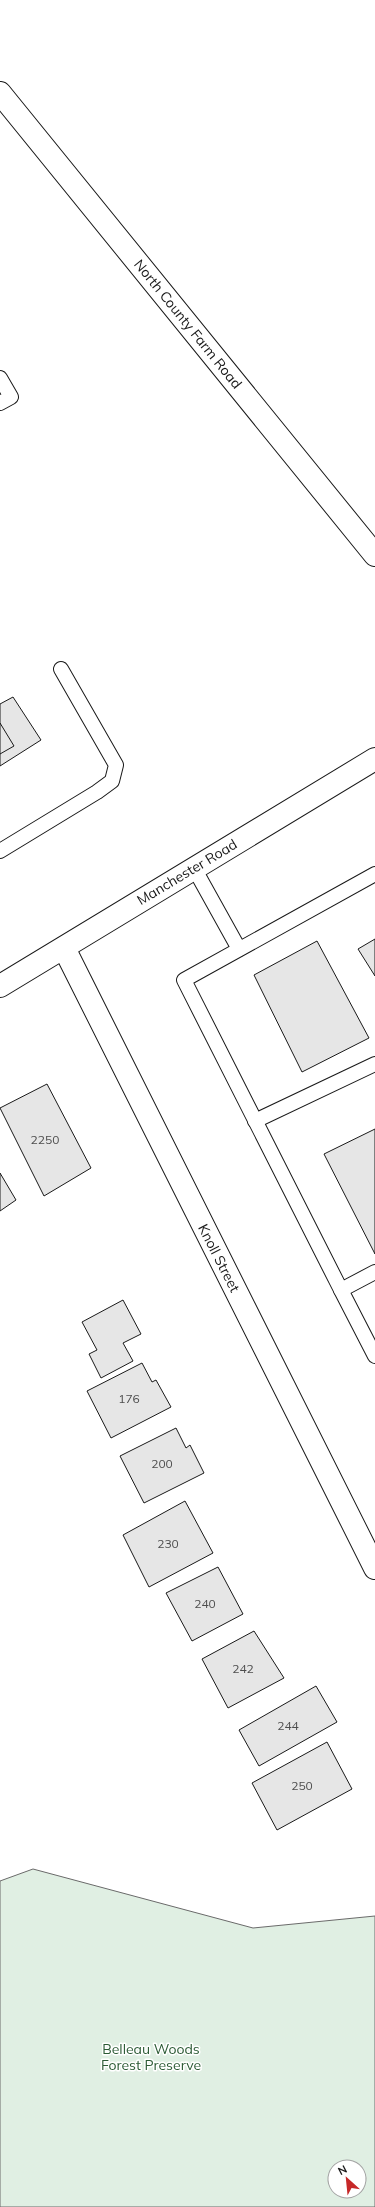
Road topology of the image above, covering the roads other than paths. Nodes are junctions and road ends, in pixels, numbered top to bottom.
1 (0, 93) edge
2 (0, 378) edge
3 (0, 403) edge
4 (375, 555) edge
5 (61, 669) dead end
6 (375, 759) edge
7 (0, 851) edge
8 (194, 868) junction
9 (375, 874) edge
10 (64, 948) junction
11 (239, 949) junction
12 (0, 986) edge
13 (375, 1064) edge
14 (255, 1121) junction
15 (375, 1272) edge
16 (341, 1290) junction
17 (375, 1356) edge
18 (369, 1542) edge
19 (375, 1568) edge

1 - 4 street, North County Farm Road
2 - 3 lane
5 - 7 lane
6 - 8 street, Manchester Road
8 - 10 street, Manchester Road
8 - 11 lane
9 - 11 lane
10 - 12 street, Manchester Road
10 - 18 street, Knoll Street
11 - 14 lane
13 - 14 lane
14 - 16 lane
15 - 16 lane
16 - 17 lane
18 - 19 street, Knoll Street

